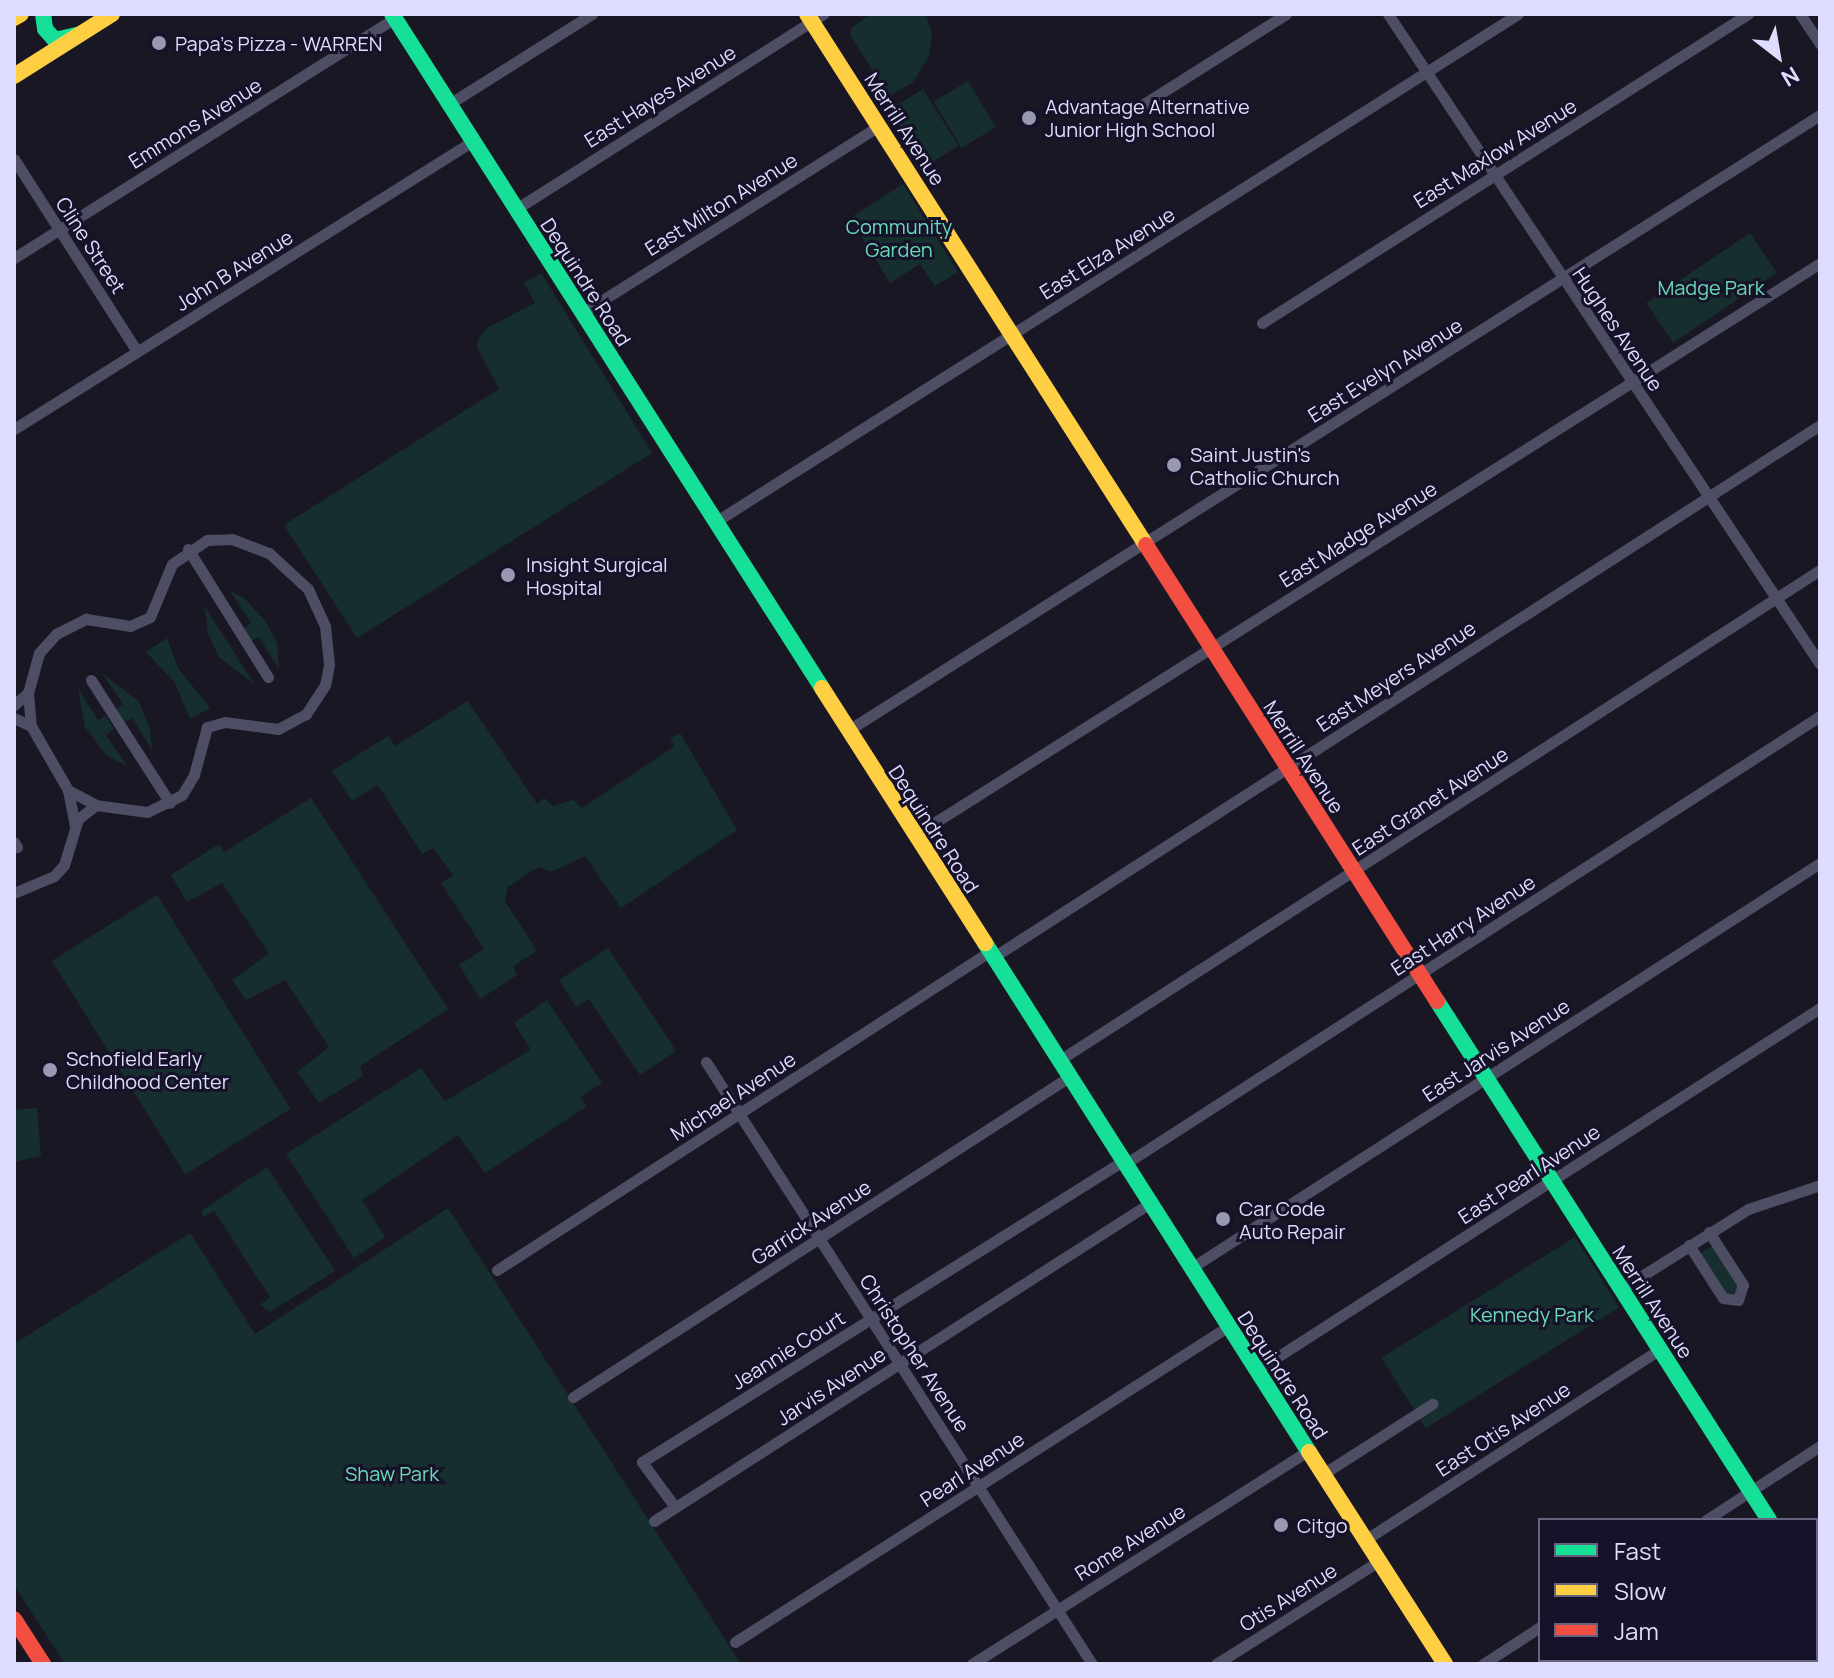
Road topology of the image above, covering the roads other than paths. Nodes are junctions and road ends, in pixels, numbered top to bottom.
1 (21, 14) edge
2 (43, 14) edge
3 (112, 14) edge
4 (592, 14) edge
5 (1286, 14) edge
6 (1388, 14) edge
7 (1518, 14) edge
8 (1748, 14) edge
9 (1800, 14) edge
10 (393, 16) edge
11 (814, 16) edge
12 (14, 18) edge
13 (92, 27) junction
14 (1820, 44) edge
15 (1426, 72) junction
16 (14, 76) edge
17 (449, 104) junction
18 (1139, 107) dead end
19 (1820, 115) edge
20 (879, 126) junction
21 (473, 141) junction
22 (14, 159) edge
23 (1494, 175) junction
24 (516, 209) junction
25 (59, 229) junction
26 (14, 258) edge
27 (1820, 263) edge
28 (1563, 278) junction
29 (582, 313) junction
30 (1262, 323) dead end
31 (1012, 334) junction
32 (137, 351) junction
33 (1632, 381) junction
34 (1820, 425) edge
35 (14, 429) edge
36 (1708, 497) junction
37 (715, 522) junction
38 (1144, 544) junction
39 (188, 549) junction
40 (1820, 570) edge
41 (1776, 599) junction
42 (1210, 649) junction
43 (1820, 664) edge
44 (268, 677) dead end
45 (91, 680) dead end
46 (30, 688) junction
47 (14, 705) edge
48 (1820, 716) edge
49 (14, 718) edge
50 (31, 726) junction
51 (847, 731) junction
52 (1287, 768) junction
53 (68, 790) junction
54 (170, 803) junction
55 (96, 805) junction
56 (75, 825) junction
57 (915, 835) junction
58 (1820, 863) edge
59 (1353, 871) junction
60 (14, 893) edge
61 (990, 955) junction
62 (1419, 974) junction
63 (1820, 1008) edge
64 (1058, 1061) junction
65 (706, 1062) dead end
66 (1069, 1077) junction
67 (1486, 1078) junction
68 (739, 1113) junction
69 (1124, 1162) junction
70 (1551, 1181) junction
71 (1820, 1185) edge
72 (1150, 1203) junction
73 (1709, 1232) junction
74 (820, 1238) junction
75 (1689, 1245) junction
76 (1191, 1268) junction
77 (497, 1270) dead end
78 (1621, 1289) junction
79 (872, 1319) junction
80 (1229, 1326) junction
81 (1660, 1349) junction
82 (901, 1363) junction
83 (1257, 1370) junction
84 (573, 1397) dead end
85 (1432, 1404) dead end
86 (1820, 1446) edge
87 (1308, 1451) junction
88 (1323, 1474) junction
89 (979, 1487) junction
90 (1750, 1491) junction
91 (675, 1507) junction
92 (1709, 1518) edge
93 (1768, 1518) edge
94 (654, 1521) dead end
95 (1365, 1540) junction
96 (1379, 1561) junction
97 (1057, 1610) junction
98 (14, 1619) edge
99 (1538, 1628) edge
100 (735, 1642) dead end
101 (43, 1664) edge
102 (972, 1664) edge
103 (1092, 1664) edge
104 (1216, 1664) edge
105 (1445, 1664) edge
106 (1483, 1664) edge

1 - 12 main road
2 - 13 main road
3 - 13 main road
4 - 17 street
5 - 18 street
6 - 15 street, Hughes Avenue
7 - 15 street, East Elza Avenue
8 - 23 street, East Maxlow Avenue
9 - 14 street
10 - 17 main road, Dequindre Road
10 - 25 street, Emmons Avenue
11 - 20 main road, Merrill Avenue
11 - 24 street, East Hayes Avenue
13 - 16 main road
15 - 23 street, Hughes Avenue
15 - 31 street, East Elza Avenue
17 - 21 main road, Dequindre Road
19 - 28 street, East Evelyn Avenue
20 - 29 street, East Milton Avenue
20 - 31 main road, Merrill Avenue
21 - 24 main road, Dequindre Road
21 - 32 street, John B Avenue
22 - 25 street, Cline Street
23 - 28 street, Hughes Avenue
23 - 30 street, East Maxlow Avenue
24 - 29 main road, Dequindre Road
25 - 26 street, Emmons Avenue
25 - 32 street, Cline Street
27 - 33 street, East Madge Avenue
28 - 33 street, Hughes Avenue
28 - 38 street, East Evelyn Avenue
29 - 37 main road, Dequindre Road
31 - 37 street, East Elza Avenue
31 - 38 main road, Merrill Avenue
32 - 35 street, John B Avenue
33 - 36 street, Hughes Avenue
33 - 42 street, East Madge Avenue
34 - 36 street, East Meyers Avenue
36 - 41 street, Hughes Avenue
36 - 52 street, East Meyers Avenue
37 - 51 main road, Dequindre Road
38 - 42 main road, Merrill Avenue
38 - 51 street, East Evelyn Avenue
39 - 44 street
39 - 46 street
39 - 54 street
40 - 41 street, East Granet Avenue
41 - 43 street, Hughes Avenue
41 - 59 street, East Granet Avenue
42 - 52 main road, Merrill Avenue
42 - 57 street, East Madge Avenue
45 - 54 street
46 - 47 street
46 - 50 street
48 - 62 street, East Harry Avenue
49 - 50 street
50 - 53 street
51 - 57 main road, Dequindre Road
52 - 59 main road, Merrill Avenue
52 - 61 street, East Meyers Avenue
53 - 55 street
53 - 56 street
54 - 55 street
55 - 56 street
56 - 60 street
57 - 61 main road, Dequindre Road
58 - 67 street, East Jarvis Avenue
59 - 62 main road, Merrill Avenue
59 - 64 street, East Granet Avenue
61 - 64 main road, Dequindre Road
61 - 68 street, Michael Avenue
62 - 67 main road, Merrill Avenue
62 - 69 street, East Harry Avenue
63 - 70 street, East Pearl Avenue
64 - 66 main road, Dequindre Road
65 - 68 street, Christopher Avenue
66 - 69 main road, Dequindre Road
66 - 74 street, Garrick Avenue
67 - 70 main road, Merrill Avenue
67 - 76 street, East Jarvis Avenue
68 - 74 street, Christopher Avenue
68 - 77 street, Michael Avenue
69 - 72 main road, Dequindre Road
69 - 79 street, Jeannie Court
70 - 78 main road, Merrill Avenue
70 - 83 street, East Pearl Avenue
71 - 73 street
72 - 76 main road, Dequindre Road
72 - 82 street, Jarvis Avenue
73 - 75 street
73 - 75 street
74 - 79 street, Christopher Avenue
74 - 84 street, Garrick Avenue
75 - 78 street
76 - 80 main road, Dequindre Road
78 - 81 main road, Merrill Avenue
79 - 82 street, Christopher Avenue
79 - 91 street, Jeannie Court
80 - 83 main road, Dequindre Road
80 - 89 street, Pearl Avenue
81 - 90 main road, Merrill Avenue
81 - 95 street, East Otis Avenue
82 - 89 street, Christopher Avenue
82 - 91 street, Jarvis Avenue
83 - 87 main road, Dequindre Road
85 - 88 street
86 - 90 street
87 - 88 main road, Dequindre Road
87 - 97 street, Rome Avenue
88 - 95 main road, Dequindre Road
89 - 97 street, Christopher Avenue
89 - 100 street, Pearl Avenue
90 - 92 street
90 - 93 main road, Merrill Avenue
91 - 94 street, Jarvis Avenue
95 - 96 main road, Dequindre Road
96 - 104 street, Otis Avenue
96 - 105 main road, Dequindre Road
97 - 102 street, Rome Avenue
97 - 103 street, Christopher Avenue
98 - 101 main road
99 - 106 street

